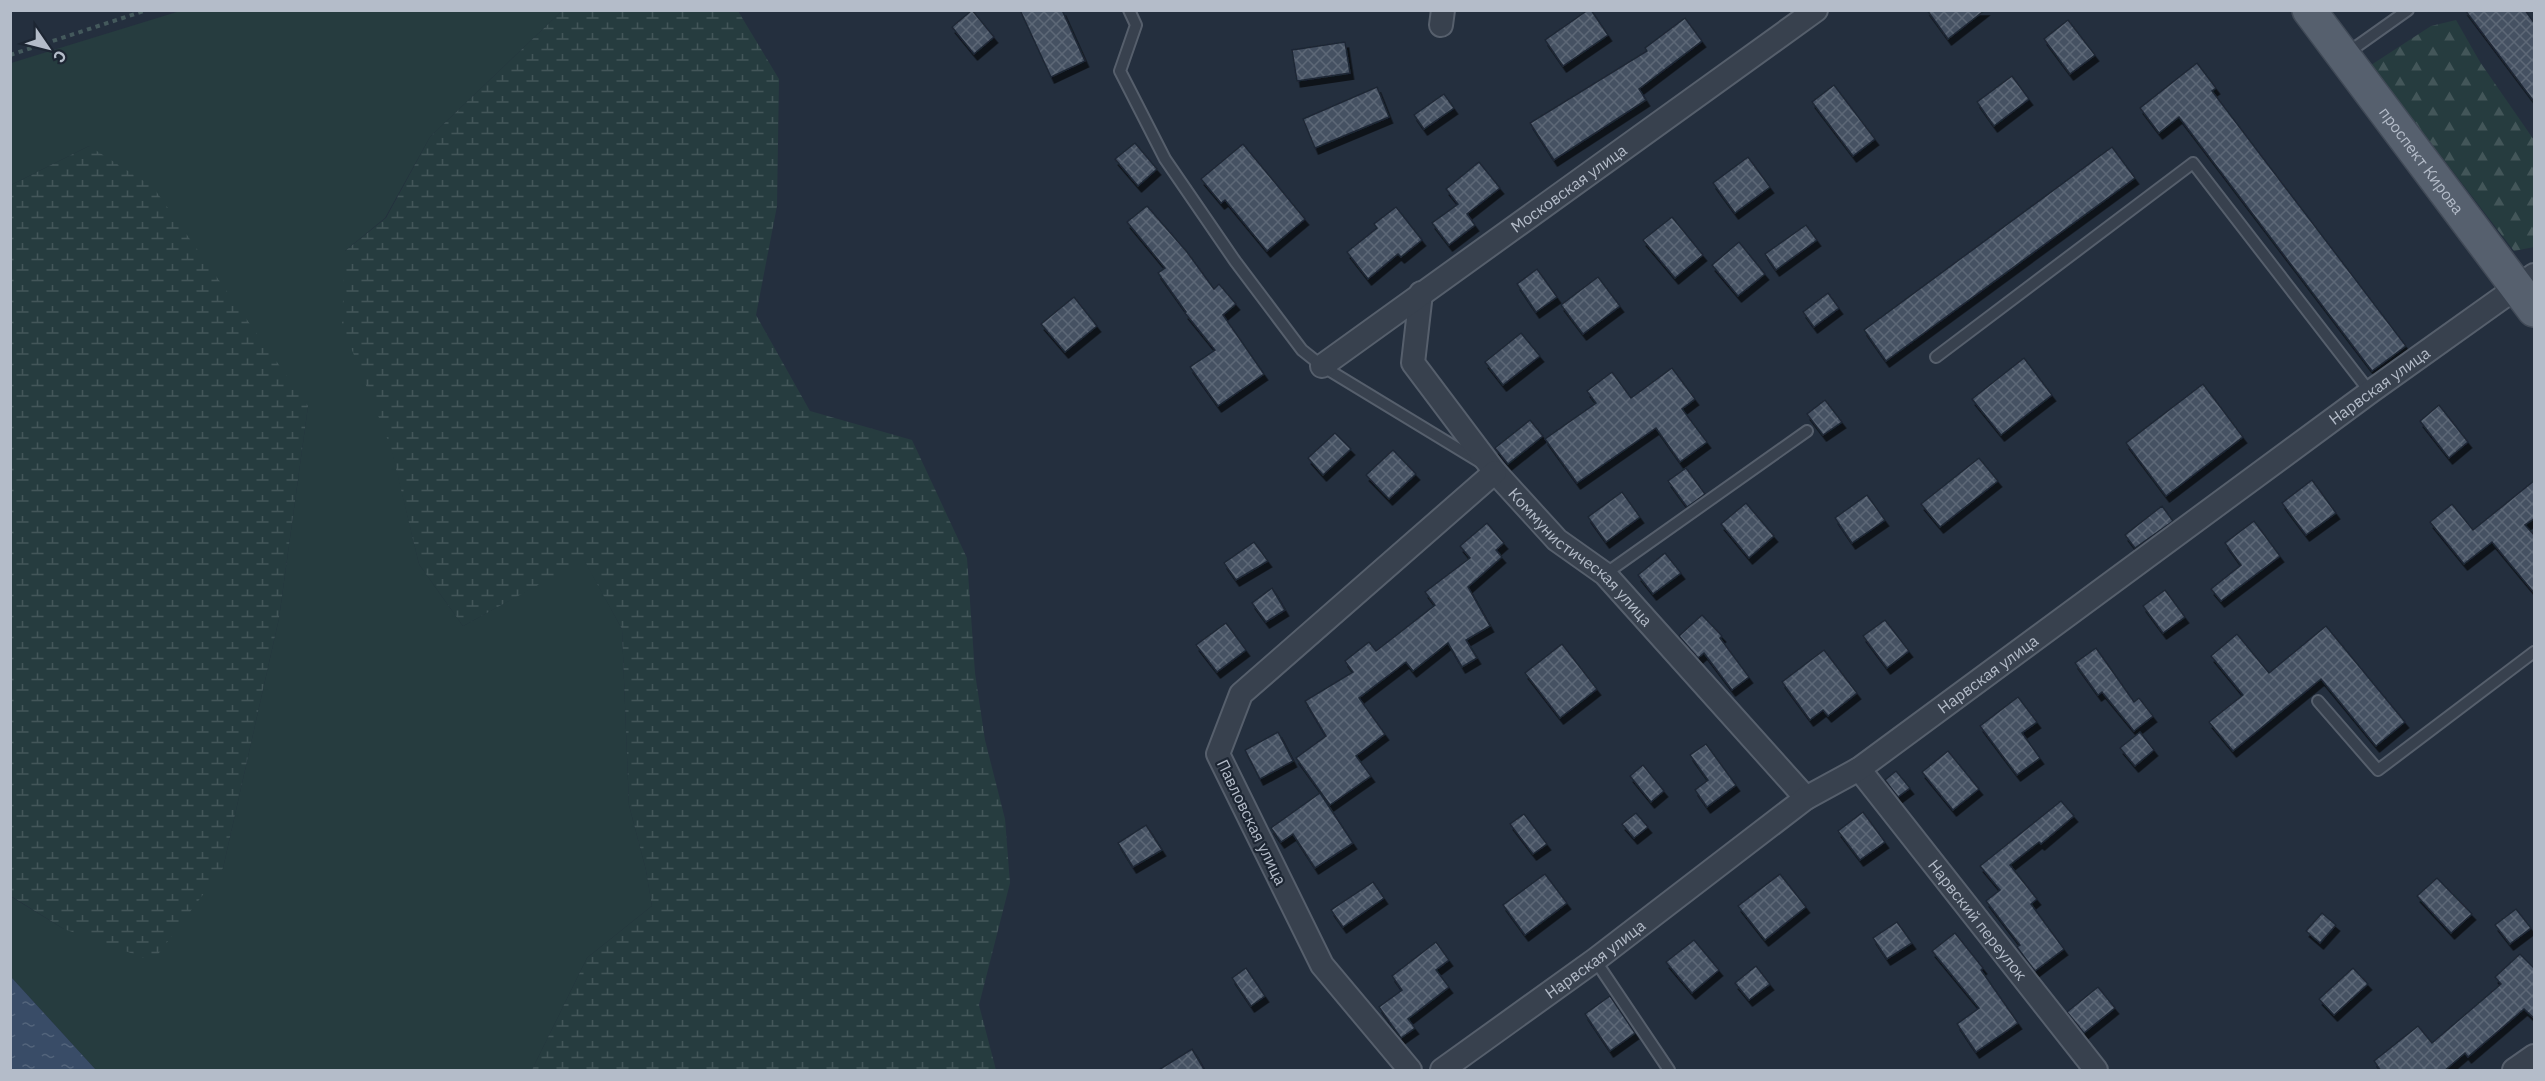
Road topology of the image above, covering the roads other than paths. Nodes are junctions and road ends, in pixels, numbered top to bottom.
1 (1129, 10) edge
2 (1816, 10) edge
3 (2309, 10) edge
4 (2408, 10) edge
5 (2343, 56) junction
6 (2529, 291) edge
7 (1420, 293) junction
8 (1936, 357) dead end
9 (1322, 366) junction
10 (2370, 392) junction
11 (1807, 430) dead end
12 (1495, 472) junction
13 (1605, 574) junction
14 (2535, 652) edge
15 (2318, 701) dead end
16 (1859, 769) junction
17 (1806, 798) junction
18 (1595, 960) junction
19 (2535, 1056) edge
20 (1410, 1071) edge
21 (1442, 1071) edge
22 (1669, 1071) edge
23 (2096, 1071) edge
24 (2514, 1071) edge

1 - 9 lane
2 - 7 street, Московская улица
3 - 5 main road, проспект Кирова
4 - 5 lane
5 - 6 main road, проспект Кирова
6 - 10 street, Нарвская улица
7 - 9 street, Московская улица
7 - 12 street, Коммунистическая улица
8 - 10 lane
9 - 12 lane
10 - 16 street, Нарвская улица
11 - 13 lane
12 - 13 street, Коммунистическая улица
12 - 20 street, Павловская улица
13 - 17 street, Коммунистическая улица
14 - 15 lane
16 - 17 street, Нарвская улица
16 - 23 street, Нарвский переулок
17 - 18 street, Нарвская улица
18 - 21 street, Нарвская улица
18 - 22 lane
19 - 24 street

